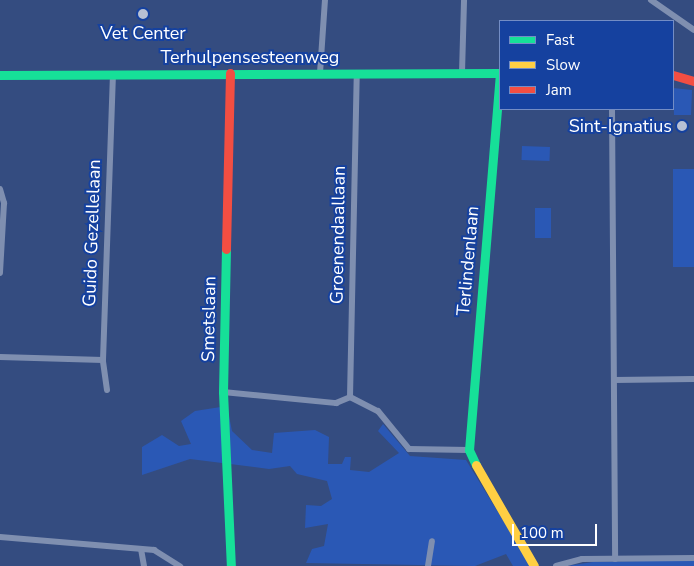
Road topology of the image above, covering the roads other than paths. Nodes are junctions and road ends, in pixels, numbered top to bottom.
1 (325, 0) edge
2 (464, 0) edge
3 (651, 0) edge
4 (694, 30) edge
5 (230, 73) junction
6 (320, 73) junction
7 (358, 73) junction
8 (462, 73) junction
9 (0, 74) edge
10 (499, 74) edge
11 (112, 75) junction
12 (674, 75) edge
13 (694, 81) edge
14 (499, 86) edge
15 (612, 110) edge
16 (0, 189) edge
17 (0, 273) edge
18 (0, 357) edge
19 (103, 360) junction
20 (694, 379) edge
21 (614, 380) junction
22 (108, 390) dead end
23 (223, 392) junction
24 (350, 397) junction
25 (469, 450) junction
26 (0, 537) edge
27 (432, 540) dead end
28 (141, 549) junction
29 (694, 558) edge
30 (615, 559) junction
31 (144, 566) edge
32 (180, 566) edge
33 (231, 566) edge
34 (428, 566) edge
35 (534, 566) edge
36 (556, 566) edge

1 - 6 street
2 - 8 street
3 - 4 street
5 - 6 street, Terhulpensesteenweg
5 - 11 street, Terhulpensesteenweg
5 - 23 street, Smetslaan
6 - 7 street, Terhulpensesteenweg
7 - 8 street, Terhulpensesteenweg
7 - 24 street, Groenendaallaan
8 - 10 street, Terhulpensesteenweg
9 - 11 street, Terhulpensesteenweg
11 - 19 street, Guido Gezellelaan
12 - 13 street
14 - 25 street, Terlindenlaan
15 - 21 street
16 - 17 street
18 - 19 street
19 - 22 street, Guido Gezellelaan
20 - 21 street
21 - 30 street
23 - 24 street
23 - 33 street, Smetslaan
24 - 25 street
25 - 35 street
26 - 28 street
27 - 34 street
28 - 31 street
28 - 32 street
29 - 30 street
30 - 36 street

